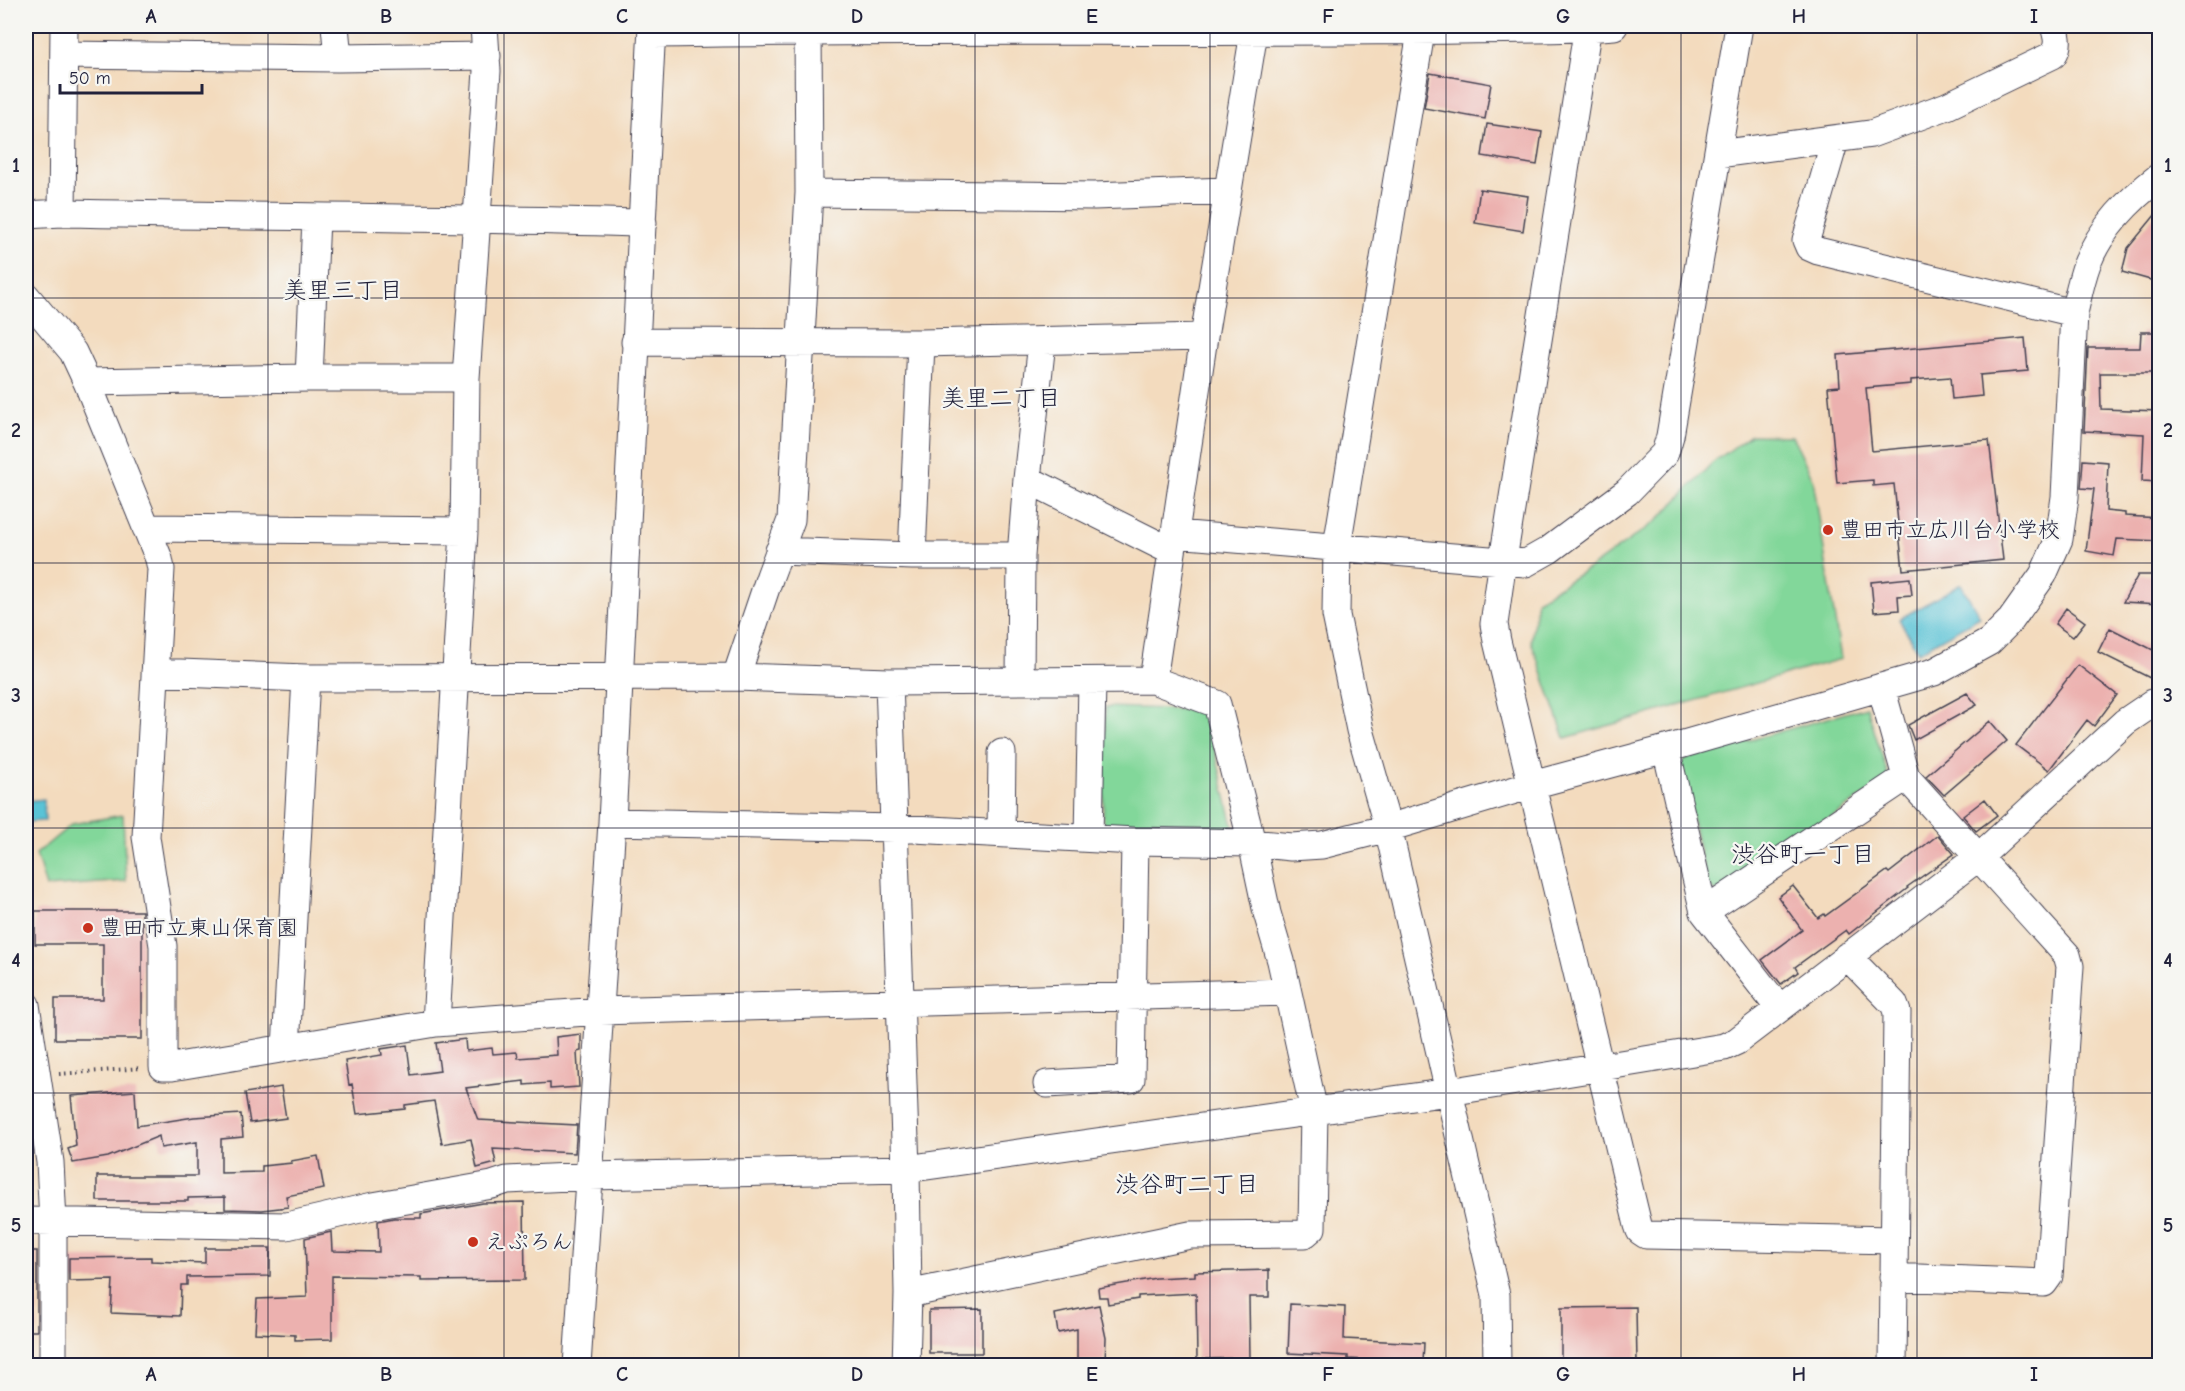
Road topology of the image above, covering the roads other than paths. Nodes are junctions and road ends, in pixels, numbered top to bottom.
1 (64, 26) edge
2 (335, 26) edge
3 (484, 26) edge
4 (1614, 26) edge
5 (1739, 26) edge
6 (2055, 26) edge
7 (1588, 27) edge
8 (808, 28) edge
9 (1254, 29) edge
10 (1421, 29) edge
11 (652, 30) edge
12 (64, 54) junction
13 (487, 56) junction
14 (338, 58) junction
15 (1835, 140) junction
16 (1718, 154) junction
17 (2160, 176) edge
18 (1226, 191) junction
19 (808, 194) junction
20 (62, 213) junction
21 (26, 215) edge
22 (316, 218) junction
23 (478, 218) junction
24 (643, 223) junction
25 (26, 296) edge
26 (2074, 313) junction
27 (1204, 336) junction
28 (635, 342) junction
29 (801, 342) junction
30 (1042, 342) junction
31 (921, 343) junction
32 (309, 378) junction
33 (466, 378) junction
34 (87, 382) junction
35 (1026, 479) junction
36 (146, 528) junction
37 (464, 531) junction
38 (1173, 542) junction
39 (1337, 546) junction
40 (779, 551) junction
41 (912, 556) junction
42 (1021, 556) junction
43 (1503, 560) junction
44 (155, 672) junction
45 (618, 677) junction
46 (736, 677) junction
47 (306, 678) junction
48 (455, 679) junction
49 (1020, 680) junction
50 (1153, 680) junction
51 (1092, 681) junction
52 (889, 682) junction
53 (1881, 687) junction
54 (2160, 701) edge
55 (1666, 749) junction
56 (1002, 753) dead end
57 (1906, 777) junction
58 (1532, 784) junction
59 (612, 822) junction
60 (895, 828) junction
61 (1388, 828) junction
62 (1001, 833) junction
63 (1089, 838) junction
64 (1135, 841) junction
65 (1252, 843) junction
66 (1980, 856) junction
67 (1704, 912) junction
68 (1846, 956) junction
69 (1287, 992) junction
70 (1132, 998) junction
71 (900, 1002) junction
72 (26, 1005) edge
73 (1779, 1008) junction
74 (600, 1011) junction
75 (436, 1023) junction
76 (286, 1048) junction
77 (1599, 1067) junction
78 (1047, 1084) dead end
79 (1449, 1092) junction
80 (1314, 1111) junction
81 (906, 1169) junction
82 (590, 1176) junction
83 (26, 1221) edge
84 (53, 1222) junction
85 (1894, 1240) junction
86 (1893, 1277) junction
87 (908, 1294) junction
88 (53, 1365) edge
89 (578, 1365) edge
90 (906, 1365) edge
91 (1497, 1365) edge
92 (1893, 1365) edge

1 - 12 street
2 - 14 street
3 - 13 street
4 - 7 street
5 - 16 street
6 - 15 street
7 - 10 street
7 - 43 street
8 - 9 street
8 - 11 street
8 - 19 street
9 - 10 street
9 - 18 street
10 - 39 street
11 - 24 street
12 - 14 street
12 - 20 street
13 - 14 street
13 - 23 street
15 - 16 street
15 - 26 street
16 - 43 street
17 - 26 street
18 - 19 street
18 - 27 street
19 - 29 street
20 - 21 street
20 - 22 street
22 - 23 street
22 - 32 street
23 - 24 street
23 - 33 street
24 - 28 street
25 - 34 street
26 - 53 street
27 - 30 street
27 - 38 street
28 - 29 street
28 - 45 street
29 - 31 street
29 - 40 street
30 - 31 street
30 - 35 street
31 - 41 street
32 - 33 street
32 - 34 street
33 - 37 street
34 - 36 street
35 - 38 street
35 - 42 street
36 - 37 street
36 - 44 street
37 - 48 street
38 - 39 street
38 - 50 street
39 - 43 street
39 - 61 street
40 - 41 street
40 - 46 street
41 - 42 street
42 - 49 street
43 - 58 street
44 - 47 street
44 - 76 street
45 - 46 street
45 - 48 street
45 - 59 street
46 - 52 street
47 - 48 street
47 - 76 street
48 - 75 street
49 - 51 street
49 - 52 street
50 - 51 street
50 - 65 street
51 - 63 street
52 - 60 street
53 - 55 street
53 - 57 street
54 - 66 street
55 - 58 street
55 - 67 street
56 - 62 street
57 - 66 street
57 - 67 street
58 - 61 street
58 - 77 street
59 - 60 street
59 - 74 street
60 - 62 street
60 - 71 street
61 - 65 street
61 - 79 street
62 - 63 street
63 - 64 street
64 - 65 street
64 - 70 street
65 - 69 street
66 - 68 street
66 - 86 street
67 - 73 street
68 - 73 street
68 - 85 street
69 - 70 street
69 - 80 street
70 - 71 street
70 - 78 street
71 - 74 street
71 - 81 street
72 - 84 street
73 - 77 street
74 - 75 street
74 - 82 street
75 - 76 street
77 - 79 street
77 - 85 street
79 - 80 street
79 - 91 street
80 - 81 street
80 - 87 street
81 - 82 street
81 - 87 street
82 - 84 street
82 - 89 street
83 - 84 street
84 - 88 street
85 - 86 street
86 - 92 street
87 - 90 street

